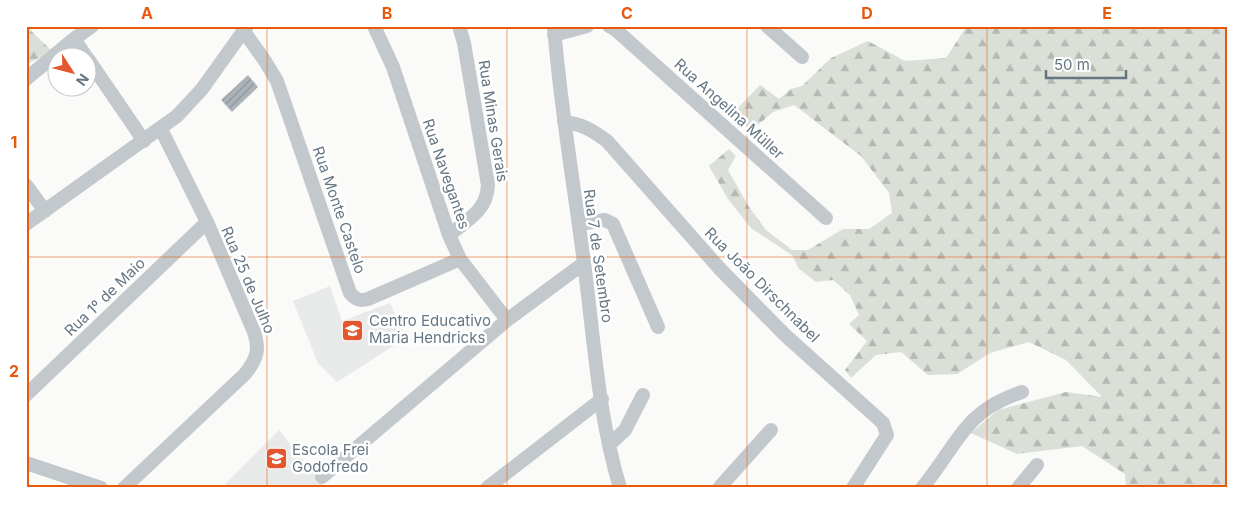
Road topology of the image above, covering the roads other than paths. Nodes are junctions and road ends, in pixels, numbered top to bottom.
1 (92, 26) edge
2 (374, 26) edge
3 (459, 26) edge
4 (587, 26) edge
5 (609, 26) edge
6 (767, 26) edge
7 (245, 28) edge
8 (554, 30) edge
9 (74, 40) junction
10 (80, 48) edge
11 (802, 57) dead end
12 (98, 74) edge
13 (26, 79) edge
14 (564, 122) junction
15 (161, 129) junction
16 (144, 141) junction
17 (26, 184) edge
18 (45, 211) junction
19 (826, 218) dead end
20 (207, 222) junction
21 (26, 224) edge
22 (579, 224) junction
23 (449, 235) junction
24 (460, 259) junction
25 (584, 263) junction
26 (508, 320) junction
27 (658, 327) dead end
28 (1022, 392) dead end
29 (26, 395) edge
30 (643, 395) dead end
31 (602, 399) junction
32 (771, 430) dead end
33 (609, 445) junction
34 (26, 463) edge
35 (1037, 465) dead end
36 (322, 477) dead end
37 (101, 488) edge
38 (124, 488) edge
39 (486, 488) edge
40 (620, 488) edge
41 (719, 488) edge
42 (853, 488) edge
43 (922, 488) edge
44 (1018, 488) edge

1 - 9 street
2 - 23 street, Rua Navegantes
3 - 23 street, Rua Minas Gerais
4 - 8 street
5 - 19 street, Rua Angelina Müller
6 - 11 street
7 - 15 street
7 - 24 street, Rua Monte Castelo
8 - 14 street, Rua 7 de Setembro
9 - 10 street
9 - 13 street
12 - 16 street
14 - 22 street, Rua 7 de Setembro
14 - 42 street, Rua João Dirschnabel
15 - 16 street
15 - 20 street, Rua 25 de Julho
16 - 18 street
17 - 18 street
18 - 21 street
20 - 29 street, Rua 1º de Maio
20 - 38 street, Rua 25 de Julho
22 - 25 street, Rua 7 de Setembro
22 - 27 street
23 - 24 street, Rua Navegantes
24 - 26 street, Rua Navegantes
25 - 26 street
25 - 31 street, Rua 7 de Setembro
26 - 36 street
28 - 43 street
30 - 33 street
31 - 33 street, Rua 7 de Setembro
31 - 39 street
32 - 41 street
33 - 40 street, Rua 7 de Setembro
34 - 37 street
35 - 44 street

